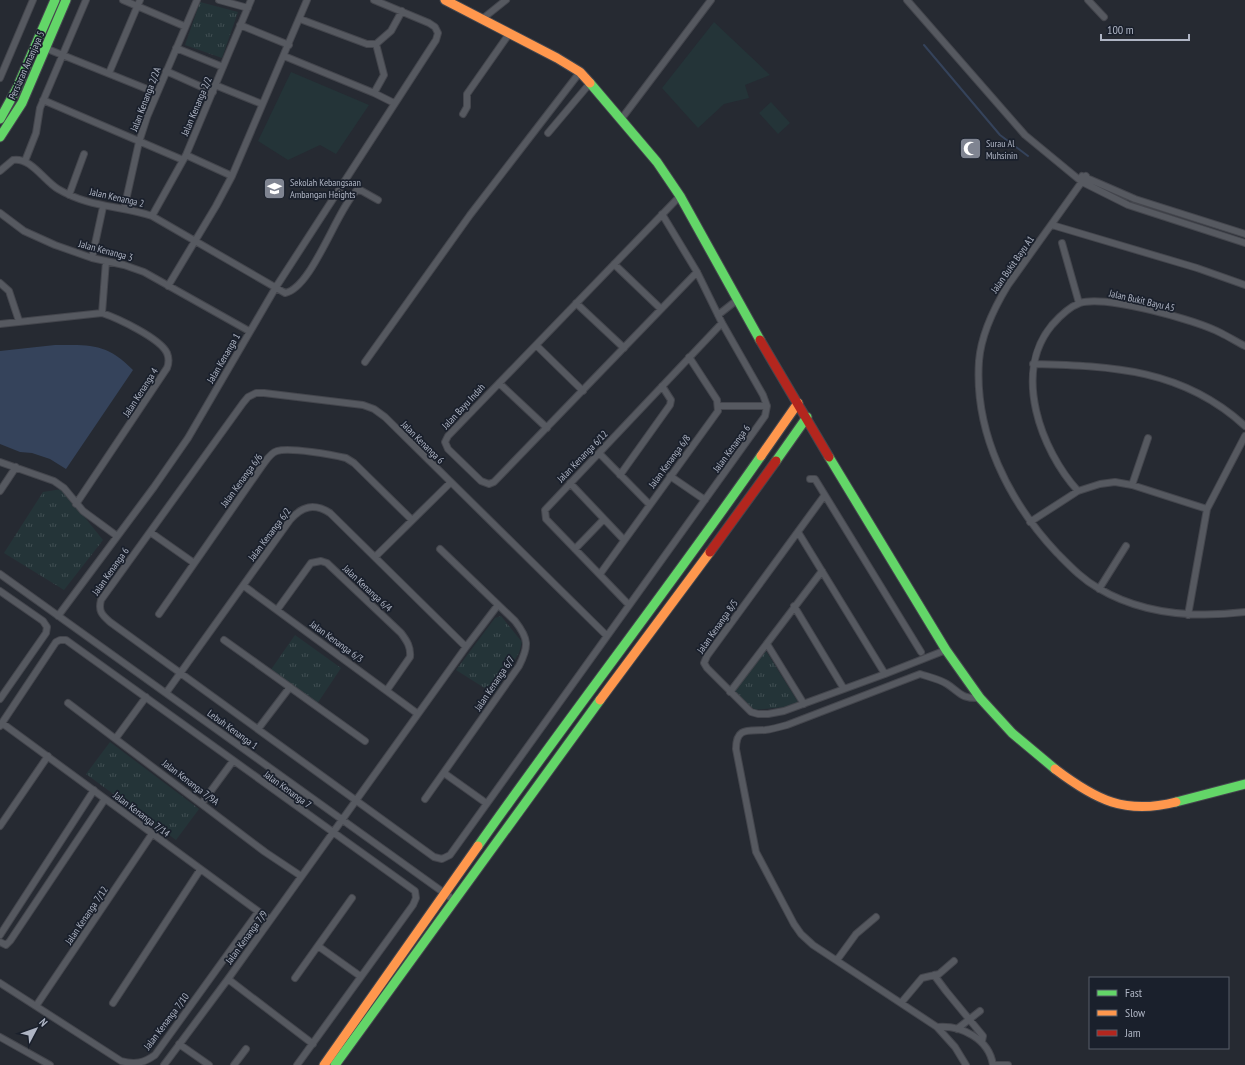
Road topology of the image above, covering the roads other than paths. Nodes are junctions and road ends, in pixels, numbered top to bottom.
1 (33, 0) edge
2 (55, 0) edge
3 (66, 0) edge
4 (86, 0) edge
5 (123, 0) edge
6 (197, 0) edge
7 (219, 0) edge
8 (251, 0) edge
9 (307, 0) edge
10 (374, 0) edge
11 (445, 0) edge
12 (506, 0) edge
13 (712, 0) edge
14 (906, 0) edge
15 (1088, 0) edge
16 (139, 3) edge
17 (248, 8) junction
18 (402, 11) junction
19 (1104, 17) dead end
20 (300, 19) junction
21 (481, 20) junction
22 (240, 25) junction
23 (184, 26) junction
24 (510, 34) junction
25 (35, 44) junction
26 (376, 44) junction
27 (289, 45) junction
28 (46, 48) junction
29 (176, 48) junction
30 (62, 55) junction
31 (284, 56) junction
32 (223, 67) junction
33 (166, 71) junction
34 (580, 72) junction
35 (109, 74) junction
36 (0, 78) edge
37 (591, 82) junction
38 (216, 85) junction
39 (213, 92) junction
40 (157, 93) junction
41 (374, 93) junction
42 (42, 100) junction
43 (394, 103) junction
44 (262, 104) junction
45 (463, 114) dead end
46 (622, 118) junction
47 (0, 119) edge
48 (548, 133) dead end
49 (0, 137) edge
50 (139, 142) junction
51 (84, 154) dead end
52 (184, 157) junction
53 (25, 161) junction
54 (0, 171) edge
55 (1075, 174) junction
56 (232, 176) junction
57 (1086, 176) junction
58 (1082, 182) junction
59 (69, 195) junction
60 (680, 196) junction
61 (378, 200) dead end
62 (103, 207) junction
63 (124, 209) junction
64 (0, 213) edge
65 (662, 214) junction
66 (152, 216) junction
67 (1052, 225) junction
68 (1245, 234) edge
69 (196, 241) junction
70 (1062, 243) dead end
71 (1245, 243) edge
72 (92, 258) junction
73 (106, 261) junction
74 (614, 264) junction
75 (697, 272) junction
76 (0, 283) edge
77 (168, 286) junction
78 (1245, 286) edge
79 (276, 287) junction
80 (737, 300) junction
81 (576, 303) junction
82 (1079, 303) junction
83 (661, 309) junction
84 (102, 313) junction
85 (718, 315) junction
86 (19, 321) junction
87 (722, 323) junction
88 (0, 324) edge
89 (249, 331) junction
90 (536, 345) junction
91 (1245, 346) edge
92 (624, 348) junction
93 (689, 357) junction
94 (365, 362) dead end
95 (1033, 364) junction
96 (499, 383) junction
97 (662, 386) junction
98 (583, 391) junction
99 (798, 403) junction
100 (719, 406) junction
101 (767, 406) junction
102 (807, 418) junction
103 (1245, 426) edge
104 (547, 428) junction
105 (1245, 436) edge
106 (1148, 438) dead end
107 (600, 453) junction
108 (0, 462) edge
109 (16, 467) junction
110 (620, 475) junction
111 (670, 476) junction
112 (810, 479) dead end
113 (450, 483) junction
114 (570, 483) junction
115 (1132, 484) junction
116 (1078, 491) junction
117 (0, 492) edge
118 (824, 496) junction
119 (705, 500) junction
120 (76, 504) junction
121 (649, 504) junction
122 (1207, 509) junction
123 (604, 519) junction
124 (412, 520) junction
125 (1030, 522) junction
126 (150, 532) junction
127 (798, 532) junction
128 (117, 536) junction
129 (624, 540) junction
130 (1126, 546) dead end
131 (440, 549) dead end
132 (575, 549) junction
133 (375, 557) junction
134 (194, 563) junction
135 (822, 571) junction
136 (0, 574) edge
137 (600, 574) junction
138 (244, 586) junction
139 (1099, 588) junction
140 (0, 591) edge
141 (498, 605) junction
142 (629, 605) junction
143 (794, 606) junction
144 (277, 610) junction
145 (1245, 612) edge
146 (159, 614) dead end
147 (1188, 615) junction
148 (58, 616) junction
149 (607, 636) junction
150 (224, 640) dead end
151 (767, 644) junction
152 (466, 647) junction
153 (946, 650) junction
154 (921, 652) dead end
155 (180, 674) junction
156 (885, 674) junction
157 (290, 687) junction
158 (387, 690) junction
159 (844, 690) junction
160 (730, 692) junction
161 (166, 693) junction
162 (146, 697) junction
163 (980, 698) junction
164 (0, 699) edge
165 (68, 703) dead end
166 (804, 704) junction
167 (418, 714) junction
168 (1, 725) edge
169 (258, 729) junction
170 (116, 738) junction
171 (365, 741) dead end
172 (48, 756) junction
173 (233, 761) junction
174 (444, 773) junction
175 (1245, 784) edge
176 (94, 790) junction
177 (105, 799) junction
178 (425, 799) dead end
179 (356, 800) junction
180 (202, 803) junction
181 (486, 803) junction
182 (342, 820) junction
183 (0, 826) edge
184 (152, 834) junction
185 (333, 834) junction
186 (200, 870) junction
187 (302, 876) junction
188 (445, 894) junction
189 (352, 898) dead end
190 (454, 900) junction
191 (258, 912) junction
192 (876, 917) dead end
193 (270, 920) junction
194 (0, 935) edge
195 (0, 942) edge
196 (318, 946) junction
197 (836, 960) junction
198 (954, 960) dead end
199 (934, 975) junction
200 (360, 976) junction
201 (295, 978) dead end
202 (228, 979) junction
203 (0, 983) edge
204 (113, 1003) dead end
205 (901, 1003) junction
206 (36, 1006) junction
207 (980, 1011) dead end
208 (969, 1019) junction
209 (938, 1027) junction
210 (956, 1029) junction
211 (0, 1037) edge
212 (982, 1041) junction
213 (179, 1044) junction
214 (313, 1044) junction
215 (246, 1049) dead end
216 (50, 1065) edge
217 (164, 1065) edge
218 (209, 1065) edge
219 (234, 1065) edge
220 (297, 1065) edge
221 (324, 1065) edge
222 (335, 1065) edge
223 (966, 1065) edge
224 (1008, 1065) edge

1 - 36 street
2 - 25 street, Persiaran Amanjaya 5
3 - 28 street, Persiaran Amanjaya 5
4 - 30 street
5 - 16 street
6 - 23 street, Jalan Kenanga 2/2A
7 - 17 street
8 - 17 street, Jalan Kenanga 2/2
9 - 20 street
10 - 18 street
11 - 21 street
12 - 21 street
13 - 46 street
14 - 55 street
15 - 19 street
16 - 23 street
16 - 35 street
17 - 22 street, Jalan Kenanga 2/2
18 - 26 street
18 - 43 street
20 - 26 street
20 - 27 street
21 - 24 street
22 - 27 street
22 - 32 street, Jalan Kenanga 2/2
23 - 29 street, Jalan Kenanga 2/2A
24 - 34 street
24 - 45 street
25 - 28 street
25 - 47 street, Persiaran Amanjaya 5
26 - 41 street
27 - 31 street
28 - 30 street
28 - 49 street, Persiaran Amanjaya 5
29 - 32 street
29 - 33 street, Jalan Kenanga 2/2A
30 - 35 street
30 - 42 street
31 - 41 street
31 - 44 street
32 - 38 street, Jalan Kenanga 2/2
33 - 39 street
33 - 40 street, Jalan Kenanga 2/2A
34 - 37 street
34 - 94 street
35 - 40 street
37 - 46 street
37 - 48 street
38 - 39 street, Jalan Kenanga 2/2
38 - 44 street
39 - 52 street, Jalan Kenanga 2/2
40 - 50 street, Jalan Kenanga 2/2A
41 - 43 street
42 - 50 street
42 - 53 street
43 - 79 street, Jalan Kenanga 1
44 - 56 street
46 - 60 street
50 - 52 street
50 - 63 street, Jalan Kenanga 2/2A
51 - 59 street
52 - 56 street
52 - 66 street, Jalan Kenanga 2/2
53 - 54 street
53 - 59 street, Jalan Kenanga 2
55 - 57 street
55 - 58 street
56 - 69 street
57 - 58 street, Jalan Bukit Bayu A1
57 - 68 street
58 - 67 street, Jalan Bukit Bayu A1
58 - 71 street
59 - 62 street, Jalan Kenanga 2
60 - 65 street, Jalan Bayu Indah
60 - 80 street
61 - 79 street, Jalan Kenanga 2
62 - 63 street, Jalan Kenanga 2
62 - 72 street
63 - 66 street, Jalan Kenanga 2
64 - 72 street, Jalan Kenanga 3
65 - 74 street, Jalan Bayu Indah
65 - 75 street
66 - 69 street, Jalan Kenanga 2
67 - 78 street
67 - 125 street, Jalan Bukit Bayu A1
69 - 77 street
69 - 79 street, Jalan Kenanga 2
70 - 82 street
72 - 73 street, Jalan Kenanga 3
73 - 77 street, Jalan Kenanga 3
73 - 84 street
74 - 81 street, Jalan Bayu Indah
74 - 83 street
75 - 83 street, Jalan Bayu Indah
75 - 85 street
76 - 86 street
77 - 89 street, Jalan Kenanga 3
79 - 89 street, Jalan Kenanga 1
80 - 85 street
80 - 99 street
81 - 90 street, Jalan Bayu Indah
81 - 92 street
82 - 91 street, Jalan Bukit Bayu A5
82 - 95 street, Jalan Bukit Bayu A5
83 - 92 street, Jalan Bayu Indah
84 - 86 street
84 - 120 street, Jalan Kenanga 4
85 - 87 street
86 - 88 street
87 - 93 street, Jalan Kenanga 6/12
87 - 101 street
89 - 128 street, Jalan Kenanga 1
90 - 96 street, Jalan Bayu Indah
90 - 98 street
92 - 98 street, Jalan Bayu Indah
93 - 97 street, Jalan Kenanga 6/12
93 - 100 street
95 - 103 street
95 - 116 street, Jalan Bukit Bayu A5
96 - 104 street
96 - 104 street, Jalan Bayu Indah
97 - 107 street, Jalan Kenanga 6/12
97 - 110 street
98 - 104 street, Jalan Bayu Indah
99 - 102 street
99 - 188 street
100 - 101 street
100 - 111 street, Jalan Kenanga 6/8
101 - 119 street, Jalan Kenanga 6
102 - 153 street
102 - 190 street
105 - 122 street
106 - 115 street
107 - 110 street
107 - 114 street, Jalan Kenanga 6/12
108 - 109 street
109 - 117 street
109 - 120 street
110 - 121 street
111 - 119 street
111 - 121 street, Jalan Kenanga 6/8
112 - 118 street
113 - 124 street
113 - 126 street, Jalan Kenanga 6
113 - 149 street, Jalan Kenanga 6
114 - 123 street
114 - 132 street, Jalan Kenanga 6/12
115 - 116 street
115 - 122 street
116 - 125 street
118 - 127 street, Jalan Kenanga 8/5
118 - 154 street
119 - 142 street, Jalan Kenanga 6
120 - 128 street
121 - 129 street, Jalan Kenanga 6/8
122 - 147 street
123 - 129 street
123 - 132 street
124 - 133 street
124 - 134 street, Jalan Kenanga 6/6
125 - 139 street, Jalan Bukit Bayu A1
126 - 134 street
126 - 155 street, Jalan Kenanga 6
127 - 135 street
127 - 160 street, Jalan Kenanga 8/5
128 - 148 street, Jalan Kenanga 1
129 - 137 street, Jalan Kenanga 6/8
130 - 139 street
131 - 141 street, Jalan Kenanga 6/7
132 - 137 street, Jalan Kenanga 6/12
133 - 138 street, Jalan Kenanga 6/2
133 - 152 street, Jalan Kenanga 6/2
134 - 146 street, Jalan Kenanga 6/6
135 - 143 street
135 - 156 street
136 - 148 street, Lebuh Kenanga 1
137 - 142 street, Jalan Kenanga 6/12
138 - 144 street, Jalan Kenanga 6/3
138 - 155 street, Jalan Kenanga 6/2
139 - 147 street, Jalan Bukit Bayu A1
140 - 164 street
141 - 152 street
141 - 174 street, Jalan Kenanga 6/7
142 - 149 street, Jalan Kenanga 6
143 - 151 street
143 - 159 street
144 - 158 street, Jalan Kenanga 6/3
144 - 158 street, Jalan Kenanga 6/4
145 - 147 street, Jalan Bukit Bayu A1
148 - 161 street, Lebuh Kenanga 1
149 - 181 street
150 - 157 street
151 - 160 street
151 - 166 street
152 - 167 street
153 - 156 street, Jalan Kenanga 8/5
153 - 163 street
155 - 161 street, Jalan Kenanga 6/2
155 - 169 street, Jalan Kenanga 6
156 - 159 street, Jalan Kenanga 8/5
157 - 169 street
157 - 171 street
158 - 167 street, Jalan Kenanga 6/3
159 - 166 street, Jalan Kenanga 8/5
160 - 166 street, Jalan Kenanga 8/5
161 - 182 street, Lebuh Kenanga 1
162 - 168 street, Jalan Kenanga 7
162 - 170 street
162 - 173 street, Jalan Kenanga 7
163 - 175 street
163 - 197 street
165 - 170 street, Jalan Kenanga 7/9A
167 - 179 street
168 - 172 street, Jalan Kenanga 7/14
169 - 179 street, Jalan Kenanga 6
170 - 180 street, Jalan Kenanga 7/9A
172 - 176 street, Jalan Kenanga 7/14
172 - 183 street
173 - 180 street
173 - 185 street, Jalan Kenanga 7
174 - 178 street, Jalan Kenanga 6/7
174 - 181 street
176 - 177 street, Jalan Kenanga 7/14
176 - 194 street
177 - 184 street, Jalan Kenanga 7/14
177 - 195 street
179 - 181 street, Jalan Kenanga 6
179 - 182 street
180 - 187 street, Jalan Kenanga 7/9A
182 - 185 street, Jalan Kenanga 7/9
182 - 188 street, Lebuh Kenanga 1
184 - 186 street, Jalan Kenanga 7/14
184 - 206 street, Jalan Kenanga 7/12
185 - 187 street, Jalan Kenanga 7/9
185 - 200 street, Jalan Kenanga 7
186 - 191 street, Jalan Kenanga 7/14
186 - 204 street
187 - 193 street, Jalan Kenanga 7/9
188 - 190 street, Lebuh Kenanga 1
188 - 221 street
189 - 196 street
190 - 222 street
191 - 193 street, Jalan Kenanga 7/14
191 - 206 street, Jalan Kenanga 7/10
192 - 197 street
193 - 202 street, Jalan Kenanga 7/9
196 - 200 street
196 - 201 street
197 - 205 street
198 - 199 street
199 - 205 street
199 - 208 street
200 - 214 street, Jalan Kenanga 7
202 - 213 street, Jalan Kenanga 7/9
202 - 214 street
203 - 206 street, Jalan Kenanga 7/10
205 - 209 street
207 - 208 street
208 - 210 street
208 - 212 street
209 - 210 street
209 - 223 street
210 - 212 street
211 - 216 street
212 - 224 street
213 - 217 street, Jalan Kenanga 7/9
213 - 218 street
214 - 220 street, Jalan Kenanga 7
215 - 219 street

